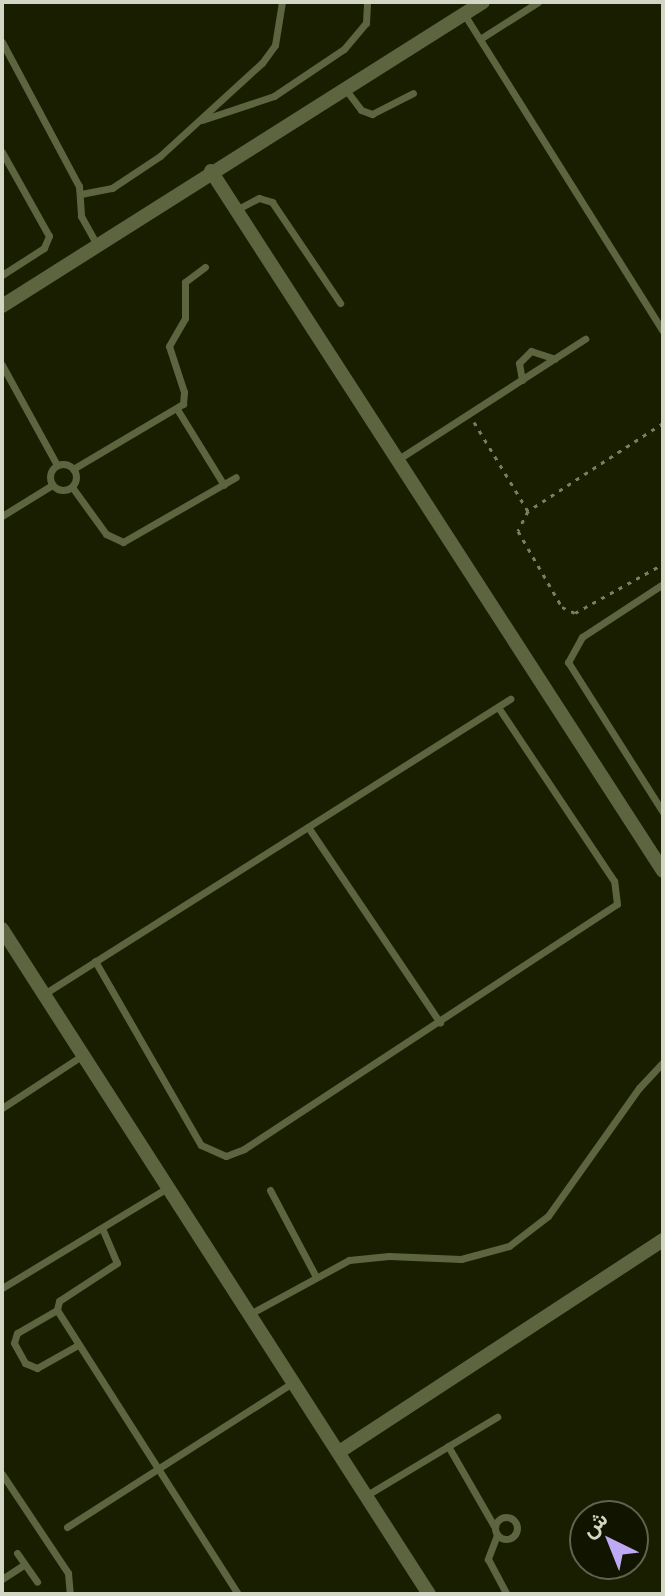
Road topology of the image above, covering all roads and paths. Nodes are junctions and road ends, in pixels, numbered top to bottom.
1 (282, 2) edge
2 (367, 2) edge
3 (483, 2) edge
4 (538, 2) edge
5 (464, 14) junction
6 (480, 39) junction
7 (2, 42) edge
8 (345, 88) junction
9 (413, 93) dead end
10 (200, 121) junction
11 (2, 152) edge
12 (211, 171) junction
13 (81, 194) junction
14 (236, 210) junction
15 (97, 245) junction
16 (205, 267) dead end
17 (2, 275) edge
18 (340, 303) dead end
19 (2, 306) edge
20 (663, 331) edge
21 (585, 339) dead end
22 (555, 359) junction
23 (2, 365) edge
24 (522, 380) junction
25 (177, 409) junction
26 (470, 415) junction
27 (663, 423) edge
28 (397, 460) junction
29 (57, 465) junction
30 (73, 469) junction
31 (236, 477) dead end
32 (52, 485) junction
33 (224, 485) junction
34 (72, 487) junction
35 (528, 511) junction
36 (2, 516) edge
37 (663, 564) edge
38 (663, 584) edge
39 (510, 699) dead end
40 (498, 707) junction
41 (663, 812) edge
42 (308, 827) junction
43 (663, 871) edge
44 (2, 929) edge
45 (95, 961) junction
46 (44, 994) junction
47 (440, 1023) junction
48 (83, 1055) junction
49 (663, 1062) edge
50 (2, 1108) edge
51 (169, 1187) junction
52 (270, 1190) dead end
53 (102, 1228) junction
54 (663, 1240) edge
55 (315, 1275) junction
56 (2, 1288) edge
57 (57, 1310) junction
58 (250, 1314) junction
59 (78, 1345) junction
60 (294, 1382) junction
61 (497, 1417) dead end
62 (448, 1446) junction
63 (339, 1452) junction
64 (158, 1469) junction
65 (2, 1474) edge
66 (367, 1495) junction
67 (494, 1526) junction
68 (67, 1527) dead end
69 (497, 1535) junction
70 (17, 1553) dead end
71 (25, 1564) junction
72 (2, 1579) edge
73 (37, 1582) dead end
74 (70, 1594) edge
75 (238, 1594) edge
76 (429, 1594) edge
77 (507, 1594) edge

1 - 10 lane
2 - 10 lane
3 - 5 street
4 - 6 lane
5 - 6 lane
5 - 8 street
6 - 20 lane
7 - 13 lane
8 - 9 lane
8 - 12 street
10 - 13 lane
11 - 17 lane
12 - 14 street
12 - 15 street
13 - 15 lane
14 - 18 lane
14 - 28 street
15 - 19 street
16 - 25 lane
21 - 22 lane
22 - 24 lane
22 - 24 lane
23 - 29 lane
24 - 26 lane
25 - 30 lane
25 - 33 lane
26 - 28 lane
26 - 35 path
27 - 35 path
28 - 43 street
29 - 30 lane
29 - 32 lane
30 - 34 lane
31 - 33 lane
32 - 34 lane
32 - 36 lane
33 - 34 lane
35 - 37 path
38 - 41 lane
39 - 40 lane
40 - 42 lane
40 - 47 lane
42 - 45 lane
42 - 47 lane
44 - 46 street
45 - 46 lane
45 - 47 lane
46 - 48 street
48 - 50 lane
48 - 51 street
49 - 55 lane
51 - 53 lane
51 - 58 street
52 - 55 lane
53 - 56 lane
53 - 57 lane
54 - 63 street
55 - 58 lane
57 - 59 lane
57 - 59 lane
58 - 60 street
59 - 64 lane
60 - 63 street
60 - 64 lane
61 - 62 lane
62 - 66 lane
62 - 67 lane
63 - 66 street
64 - 68 lane
64 - 75 lane
65 - 74 lane
66 - 76 street
67 - 69 lane
67 - 69 lane
69 - 77 lane
70 - 71 lane
71 - 72 lane
71 - 73 lane

